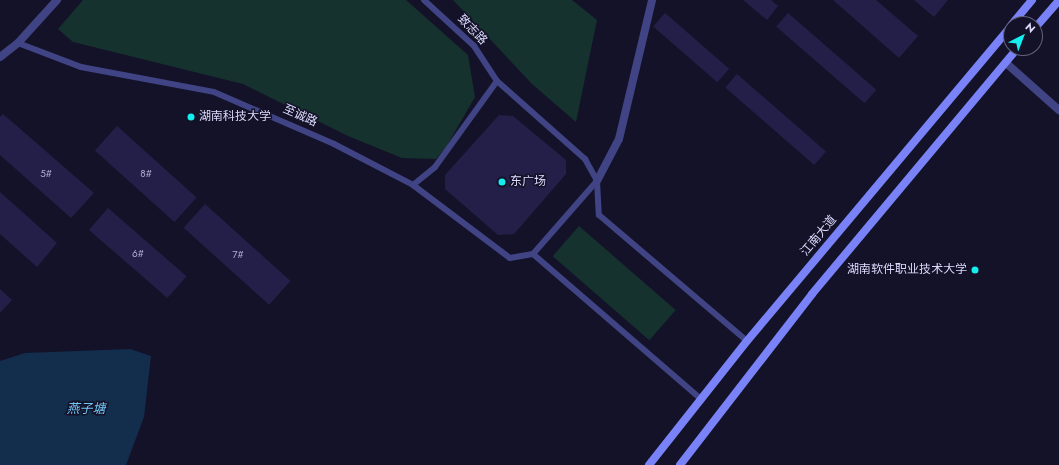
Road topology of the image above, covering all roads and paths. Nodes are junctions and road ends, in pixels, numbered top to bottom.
1 (57, 0) edge
2 (424, 0) edge
3 (652, 0) edge
4 (1032, 0) edge
5 (1058, 0) edge
6 (1019, 16) edge
7 (1043, 18) edge
8 (1003, 36) edge
9 (18, 43) junction
10 (1012, 56) edge
11 (0, 58) edge
12 (1006, 63) junction
13 (497, 81) junction
14 (1059, 110) edge
15 (596, 181) junction
16 (413, 185) junction
17 (533, 254) junction
18 (748, 341) junction
19 (702, 400) junction
20 (649, 465) edge
21 (680, 465) edge

1 - 9 street
2 - 13 lane, 致志路
3 - 15 street
4 - 6 main road, 江南大道
5 - 7 main road
8 - 18 main road, 江南大道
9 - 11 street
9 - 16 lane, 至诚路
10 - 12 main road
12 - 14 street
12 - 21 main road
13 - 15 lane, 致志路
13 - 16 lane
15 - 17 lane
15 - 18 lane
16 - 17 lane, 至诚路
17 - 19 lane
18 - 19 main road, 江南大道
19 - 20 main road, 江南大道

